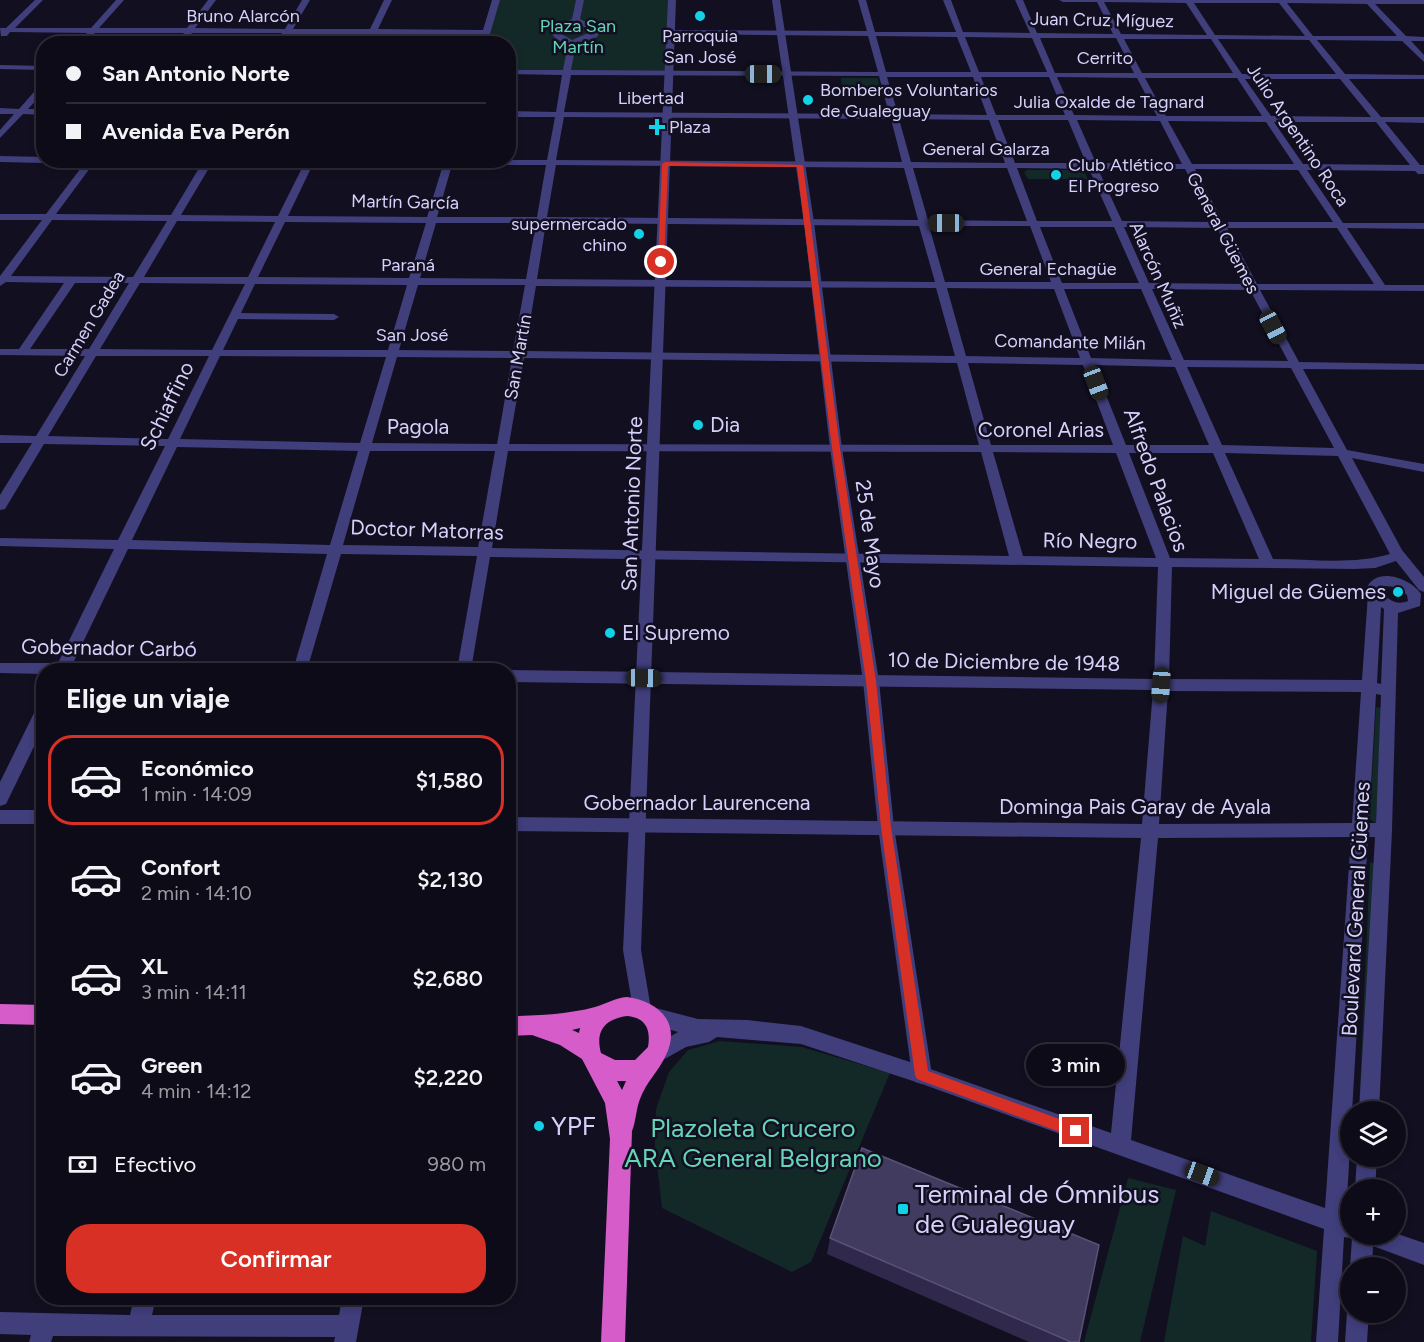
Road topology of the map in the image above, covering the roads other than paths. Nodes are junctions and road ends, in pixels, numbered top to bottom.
1 (39, 0) edge
2 (120, 0) edge
3 (212, 0) edge
4 (306, 0) edge
5 (388, 0) edge
6 (496, 0) edge
7 (580, 0) edge
8 (672, 0) edge
9 (776, 0) edge
10 (862, 0) edge
11 (947, 0) edge
12 (1019, 0) edge
13 (1063, 0) edge
14 (1099, 0) edge
15 (1188, 0) edge
16 (1281, 1) edge
17 (1368, 1) edge
18 (1424, 2) edge
19 (576, 20) junction
20 (4, 30) edge
21 (93, 30) junction
22 (189, 31) junction
23 (287, 31) junction
24 (373, 32) junction
25 (487, 32) junction
26 (671, 32) junction
27 (779, 33) junction
28 (871, 33) junction
29 (960, 34) junction
30 (1034, 34) junction
31 (88, 36) edge
32 (186, 36) edge
33 (284, 36) edge
34 (371, 36) edge
35 (486, 36) edge
36 (1118, 36) junction
37 (1212, 36) junction
38 (0, 38) edge
39 (1311, 38) junction
40 (1403, 39) junction
41 (1424, 39) edge
42 (572, 43) junction
43 (1424, 60) edge
44 (0, 67) edge
45 (36, 68) edge
46 (516, 72) edge
47 (567, 72) junction
48 (668, 73) junction
49 (787, 74) junction
50 (883, 74) junction
51 (1052, 74) junction
52 (976, 75) junction
53 (1140, 75) junction
54 (1238, 75) junction
55 (1342, 76) junction
56 (1424, 77) edge
57 (36, 95) edge
58 (0, 111) edge
59 (21, 111) junction
60 (36, 112) edge
61 (516, 114) edge
62 (562, 114) junction
63 (668, 115) junction
64 (794, 116) junction
65 (895, 117) junction
66 (1071, 117) junction
67 (992, 118) junction
68 (1163, 118) junction
69 (1268, 119) junction
70 (1377, 119) junction
71 (1424, 120) edge
72 (0, 135) edge
73 (0, 159) edge
74 (36, 160) edge
75 (516, 163) edge
76 (551, 164) junction
77 (665, 164) junction
78 (800, 165) junction
79 (907, 165) junction
80 (1011, 166) junction
81 (1092, 167) junction
82 (1188, 167) junction
83 (86, 168) edge
84 (205, 168) edge
85 (307, 168) edge
86 (447, 168) edge
87 (1301, 168) junction
88 (1422, 170) edge
89 (0, 217) edge
90 (50, 217) junction
91 (175, 217) junction
92 (283, 217) junction
93 (432, 219) junction
94 (542, 220) junction
95 (663, 220) junction
96 (809, 222) junction
97 (924, 222) junction
98 (1117, 223) junction
99 (1034, 224) junction
100 (1220, 226) junction
101 (1340, 226) junction
102 (1424, 226) edge
103 (71, 280) junction
104 (137, 280) junction
105 (1, 281) edge
106 (252, 281) junction
107 (414, 282) junction
108 (531, 283) junction
109 (660, 284) junction
110 (815, 285) junction
111 (941, 285) junction
112 (1058, 286) junction
113 (1145, 286) junction
114 (1253, 288) junction
115 (1382, 288) junction
116 (1424, 288) edge
117 (235, 316) junction
118 (334, 317) dead end
119 (0, 352) edge
120 (22, 352) junction
121 (93, 353) junction
122 (393, 353) junction
123 (216, 354) junction
124 (518, 354) junction
125 (657, 355) junction
126 (824, 357) junction
127 (962, 359) junction
128 (1087, 361) junction
129 (1178, 361) junction
130 (1294, 365) junction
131 (1424, 367) edge
132 (0, 439) edge
133 (40, 440) junction
134 (172, 443) junction
135 (367, 447) junction
136 (502, 447) junction
137 (653, 447) junction
138 (836, 448) junction
139 (986, 449) junction
140 (1217, 449) junction
141 (1122, 450) junction
142 (1340, 452) junction
143 (1424, 468) edge
144 (0, 506) edge
145 (0, 542) edge
146 (123, 545) junction
147 (336, 548) junction
148 (484, 552) junction
149 (649, 555) junction
150 (1398, 556) junction
151 (852, 559) junction
152 (1017, 561) junction
153 (1165, 563) junction
154 (1375, 563) junction
155 (1268, 564) junction
156 (1406, 586) junction
157 (1424, 587) edge
158 (1374, 590) junction
159 (1420, 602) edge
160 (1391, 606) junction
161 (66, 663) edge
162 (302, 663) edge
163 (465, 663) edge
164 (0, 668) edge
165 (36, 669) edge
166 (516, 676) edge
167 (644, 678) junction
168 (871, 681) junction
169 (1161, 685) junction
170 (1369, 686) junction
171 (1387, 691) junction
172 (36, 726) edge
173 (0, 799) edge
174 (0, 817) edge
175 (36, 817) edge
176 (516, 824) edge
177 (638, 825) junction
178 (886, 827) junction
179 (1360, 830) junction
180 (1384, 830) junction
181 (1150, 831) junction
182 (647, 1012) junction
183 (0, 1014) edge
184 (36, 1015) edge
185 (598, 1016) junction
186 (516, 1026) edge
187 (531, 1026) junction
188 (747, 1029) junction
189 (593, 1057) junction
190 (650, 1061) junction
191 (922, 1075) junction
192 (1371, 1101) edge
193 (621, 1139) junction
194 (1120, 1147) junction
195 (1345, 1179) edge
196 (1340, 1224) edge
197 (1340, 1245) edge
198 (1399, 1245) edge
199 (1424, 1254) edge
200 (143, 1305) edge
201 (352, 1305) edge
202 (0, 1323) edge
203 (1357, 1323) edge
204 (138, 1325) junction
205 (43, 1333) edge
206 (347, 1334) edge
207 (613, 1342) edge
208 (1327, 1342) edge
209 (1356, 1342) edge

1 - 20 street
2 - 21 street
3 - 22 street
4 - 23 street
5 - 24 street
6 - 25 street
7 - 19 street
8 - 26 street, San Antonio Norte
9 - 27 street, 25 de Mayo
10 - 28 street
11 - 29 street, Alfredo Palacios
12 - 30 street, Alarcón Muñiz
13 - 14 street
14 - 15 street
14 - 36 street, General Güemes
15 - 16 street
15 - 37 street, Julio Argentino Roca
16 - 17 street
16 - 39 street
17 - 18 street
17 - 40 street
19 - 42 street
19 - 42 street
20 - 21 street, Bruno Alarcón
20 - 38 street
21 - 22 street, Bruno Alarcón
21 - 31 street
22 - 23 street, Bruno Alarcón
22 - 32 street
23 - 24 street, Bruno Alarcón
23 - 33 street
24 - 25 street, Bruno Alarcón
24 - 34 street
25 - 35 street
26 - 27 street
26 - 48 street, San Antonio Norte
27 - 28 street, Juan Cruz Míguez
27 - 49 street, 25 de Mayo
28 - 29 street, Juan Cruz Míguez
28 - 50 street
29 - 30 street, Juan Cruz Míguez
29 - 52 street, Alfredo Palacios
30 - 36 street, Juan Cruz Míguez
30 - 51 street, Alarcón Muñiz
36 - 37 street, Juan Cruz Míguez
36 - 53 street, General Güemes
37 - 39 street, Juan Cruz Míguez
37 - 54 street, Julio Argentino Roca
39 - 40 street, Juan Cruz Míguez
39 - 55 street
40 - 41 street, Juan Cruz Míguez
40 - 43 street
42 - 47 street, San Martín
44 - 45 street
46 - 47 street, Cerrito
47 - 48 street, Cerrito
47 - 62 street, San Martín
48 - 49 street, Cerrito
48 - 63 street, San Antonio Norte
49 - 50 street, Cerrito
49 - 64 street, 25 de Mayo
50 - 52 street, Cerrito
50 - 65 street
51 - 52 street, Cerrito
51 - 53 street, Cerrito
51 - 66 street, Alarcón Muñiz
52 - 67 street, Alfredo Palacios
53 - 54 street, Cerrito
53 - 68 street, General Güemes
54 - 55 street, Cerrito
54 - 69 street, Julio Argentino Roca
55 - 56 street, Cerrito
55 - 70 street
57 - 59 street
58 - 59 street
59 - 60 street
59 - 72 street
61 - 62 street, Libertad
62 - 63 street, Libertad
62 - 76 street, San Martín
63 - 64 street, Libertad
63 - 77 street, San Antonio Norte
64 - 65 street, Julia Oxalde de Tagnard
64 - 78 street, 25 de Mayo
65 - 67 street, Julia Oxalde de Tagnard
65 - 79 street
66 - 67 street, Julia Oxalde de Tagnard
66 - 68 street, Julia Oxalde de Tagnard
66 - 81 street, Alarcón Muñiz
67 - 80 street, Alfredo Palacios
68 - 69 street, Julia Oxalde de Tagnard
68 - 82 street, General Güemes
69 - 70 street, Julia Oxalde de Tagnard
69 - 87 street, Julio Argentino Roca
70 - 71 street, Julia Oxalde de Tagnard
70 - 88 street
73 - 74 street
75 - 76 street, General Galarza
76 - 77 street, General Galarza
76 - 94 street, San Martín
77 - 78 street, General Galarza
77 - 95 street, San Antonio Norte
78 - 79 street, General Galarza
78 - 96 street, 25 de Mayo
79 - 80 street, General Galarza
79 - 97 street
80 - 81 street, General Galarza
80 - 99 street, Alfredo Palacios
81 - 82 street, General Galarza
81 - 98 street, Alarcón Muñiz
82 - 87 street, General Galarza
82 - 100 street, General Güemes
83 - 90 street
84 - 91 street, Carmen Gadea
85 - 92 street, Schiaffino
86 - 93 street
87 - 88 street, General Galarza
87 - 101 street, Julio Argentino Roca
89 - 90 street, Martín García
90 - 91 street, Martín García
90 - 105 street
91 - 92 street, Martín García
91 - 104 street, Carmen Gadea
92 - 93 street, Martín García
92 - 106 street, Schiaffino
93 - 94 street, Martín García
93 - 107 street
94 - 95 street, Martín García
94 - 108 street, San Martín
95 - 96 street, Martín García
95 - 109 street, San Antonio Norte
96 - 97 street, Martín García
96 - 110 street, 25 de Mayo
97 - 99 street, Martín García
97 - 111 street
98 - 99 street, Martín García
98 - 100 street, Martín García
98 - 113 street, Alarcón Muñiz
99 - 112 street, Alfredo Palacios
100 - 101 street, Martín García
100 - 114 street, General Güemes
101 - 102 street, Martín García
101 - 115 street, Julio Argentino Roca
103 - 104 street, Paraná
103 - 105 street, Paraná
103 - 120 street
104 - 106 street, Paraná
104 - 121 street, Carmen Gadea
106 - 107 street, Paraná
106 - 117 street, Schiaffino
107 - 108 street, Paraná
107 - 122 street
108 - 109 street, Paraná
108 - 124 street, San Martín
109 - 110 street, Paraná
109 - 125 street, San Antonio Norte
110 - 111 street, General Echagüe
110 - 126 street, 25 de Mayo
111 - 112 street, General Echagüe
111 - 127 street
112 - 113 street, General Echagüe
112 - 128 street, Alfredo Palacios
113 - 114 street, General Echagüe
113 - 129 street, Alarcón Muñiz
114 - 115 street, General Echagüe
114 - 130 street, General Güemes
115 - 116 street, General Echagüe
117 - 118 street
117 - 123 street, Schiaffino
119 - 120 street, San José
120 - 121 street, San José
121 - 123 street, San José
121 - 133 street, Carmen Gadea
122 - 123 street, San José
122 - 124 street, San José
122 - 135 street
123 - 134 street, Schiaffino
124 - 125 street, San José
124 - 136 street, San Martín
125 - 126 street, San José
125 - 137 street, San Antonio Norte
126 - 127 street, Comandante Milán
126 - 138 street, 25 de Mayo
127 - 128 street, Comandante Milán
127 - 139 street
128 - 129 street, Comandante Milán
128 - 141 street, Alfredo Palacios
129 - 130 street, Comandante Milán
129 - 140 street, Alarcón Muñiz
130 - 131 street, Comandante Milán
130 - 142 street, General Güemes
132 - 133 street, Pagola
133 - 134 street, Pagola
133 - 144 street, Carmen Gadea
134 - 135 street, Pagola
134 - 146 street, Schiaffino
135 - 136 street, Pagola
135 - 147 street
136 - 137 street, Pagola
136 - 148 street, San Martín
137 - 138 street, Pagola
137 - 149 street, San Antonio Norte
138 - 139 street, Coronel Arias
138 - 151 street, 25 de Mayo
139 - 141 street, Coronel Arias
139 - 152 street
140 - 141 street, Coronel Arias
140 - 142 street, Coronel Arias
140 - 155 street, Alarcón Muñiz
141 - 153 street, Alfredo Palacios
142 - 143 street, Coronel Arias
142 - 150 street, General Güemes
145 - 146 street, Doctor Matorras
146 - 147 street, Doctor Matorras
146 - 161 street, Schiaffino
147 - 148 street, Doctor Matorras
147 - 162 street
148 - 149 street, Doctor Matorras
148 - 163 street, San Martín
149 - 151 street, Doctor Matorras
149 - 167 street, San Antonio Norte
150 - 154 street, Río Negro
150 - 157 street, General Güemes
151 - 152 street, Río Negro
151 - 168 street, 25 de Mayo
152 - 153 street, Río Negro
153 - 155 street, Río Negro
153 - 169 street, Alfredo Palacios
154 - 155 street, Río Negro
154 - 156 street
154 - 158 street, Boulevard General Güemes
156 - 158 street
156 - 159 street
158 - 160 street
158 - 170 street, Boulevard General Güemes
159 - 160 street
160 - 171 street, Boulevard General Güemes
164 - 165 street, Gobernador Carbó
166 - 167 street
167 - 168 street
167 - 177 street, San Antonio Norte
168 - 169 street, 10 de Diciembre de 1948
168 - 178 street, 25 de Mayo
169 - 170 street, 10 de Diciembre de 1948
169 - 181 street, Alfredo Palacios
170 - 171 street, 10 de Diciembre de 1948
170 - 179 street, Boulevard General Güemes
171 - 180 street, Boulevard General Güemes
172 - 173 street
174 - 175 street
176 - 177 street, Gobernador Laurencena
177 - 178 street, Gobernador Laurencena
177 - 182 street, San Antonio Norte
178 - 181 street, Dominga Pais Garay de Ayala
178 - 191 street, 25 de Mayo
179 - 180 street, Dominga Pais Garay de Ayala
179 - 181 street, Dominga Pais Garay de Ayala
179 - 195 street, Boulevard General Güemes
180 - 192 street, Boulevard General Güemes
181 - 194 street, Alfredo Palacios
182 - 185 highway
182 - 188 street
182 - 190 highway
183 - 184 highway
185 - 187 highway
185 - 189 highway
186 - 187 highway
187 - 189 highway
188 - 190 street
188 - 191 street
189 - 190 highway
189 - 193 highway
190 - 193 highway
191 - 194 street
193 - 207 highway
194 - 196 street
197 - 208 street
198 - 199 street
200 - 204 street
201 - 206 street
202 - 205 street
203 - 209 street
204 - 205 street
204 - 206 street

